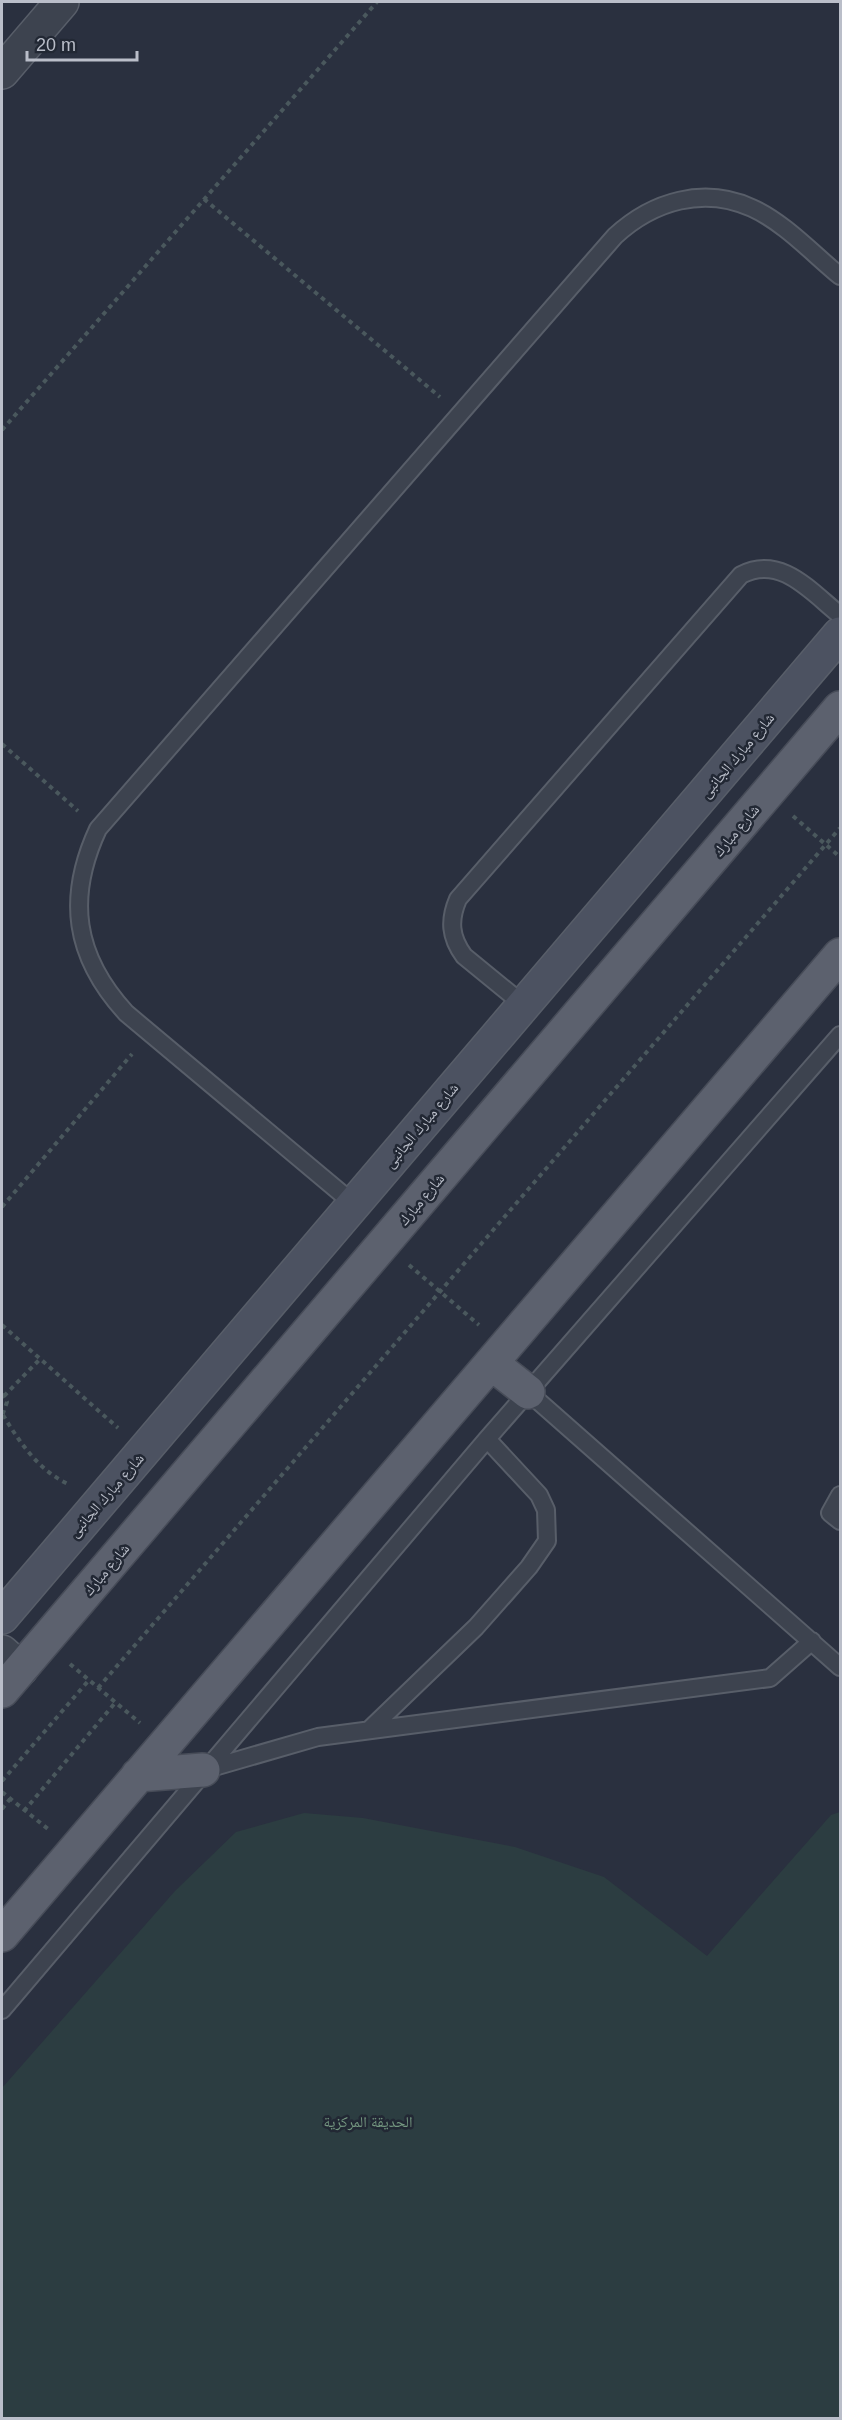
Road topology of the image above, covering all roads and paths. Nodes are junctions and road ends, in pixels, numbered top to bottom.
1 (63, 2) edge
2 (377, 2) edge
3 (2, 72) edge
4 (204, 199) junction
5 (840, 276) edge
6 (460, 414) junction
7 (2, 430) edge
8 (840, 615) edge
9 (840, 634) edge
10 (840, 708) edge
11 (2, 744) edge
12 (767, 794) junction
13 (840, 828) edge
14 (98, 829) junction
15 (826, 845) junction
16 (840, 857) edge
17 (840, 955) edge
18 (524, 1005) junction
19 (150, 1033) junction
20 (840, 1035) edge
21 (354, 1204) junction
22 (2, 1207) edge
23 (384, 1243) junction
24 (441, 1293) junction
25 (2, 1325) edge
26 (498, 1355) junction
27 (40, 1359) junction
28 (528, 1392) junction
29 (3, 1395) edge
30 (2, 1416) edge
31 (487, 1439) junction
32 (144, 1450) junction
33 (840, 1495) edge
34 (104, 1497) junction
35 (840, 1521) edge
36 (2, 1617) edge
37 (812, 1641) junction
38 (44, 1643) junction
39 (840, 1667) edge
40 (8, 1671) edge
41 (89, 1680) junction
42 (99, 1688) junction
43 (115, 1702) junction
44 (370, 1729) junction
45 (164, 1743) junction
46 (203, 1770) junction
47 (138, 1775) junction
48 (2, 1781) edge
49 (2, 1792) edge
50 (10, 1799) junction
51 (2, 1809) edge
52 (24, 1811) junction
53 (74, 1849) junction
54 (2, 1935) edge
55 (2, 2010) edge

1 - 3 street
2 - 4 path
4 - 6 path
4 - 7 path
5 - 6 lane
6 - 14 lane
8 - 18 lane
9 - 18 main road, شارع مبارك الجانبى
10 - 12 main road, شارع مبارك
11 - 14 path
12 - 15 path
12 - 23 main road, شارع مبارك
13 - 15 path
14 - 19 lane
15 - 16 path
15 - 24 path
17 - 26 main road
18 - 21 main road, شارع مبارك الجانبى
19 - 21 lane
19 - 22 path
20 - 28 lane
21 - 32 main road, شارع مبارك الجانبى
23 - 24 path
23 - 38 main road, شارع مبارك
24 - 26 path
24 - 42 path
25 - 27 path
26 - 28 main road
26 - 45 main road
27 - 29 path
27 - 32 path
28 - 31 lane
28 - 37 lane
29 - 30 path
30 - 34 path
31 - 44 lane
31 - 46 lane
32 - 34 main road, شارع مبارك الجانبى
33 - 35 lane
34 - 36 main road, شارع مبارك الجانبى
37 - 39 lane
37 - 44 lane
38 - 40 main road, شارع مبارك
38 - 41 path
41 - 42 path
41 - 48 path
42 - 43 path
43 - 45 path
43 - 52 path
44 - 46 lane
45 - 47 main road
46 - 47 main road
46 - 55 lane
47 - 53 main road
49 - 50 path
50 - 51 path
50 - 52 path
52 - 53 path
53 - 54 main road

